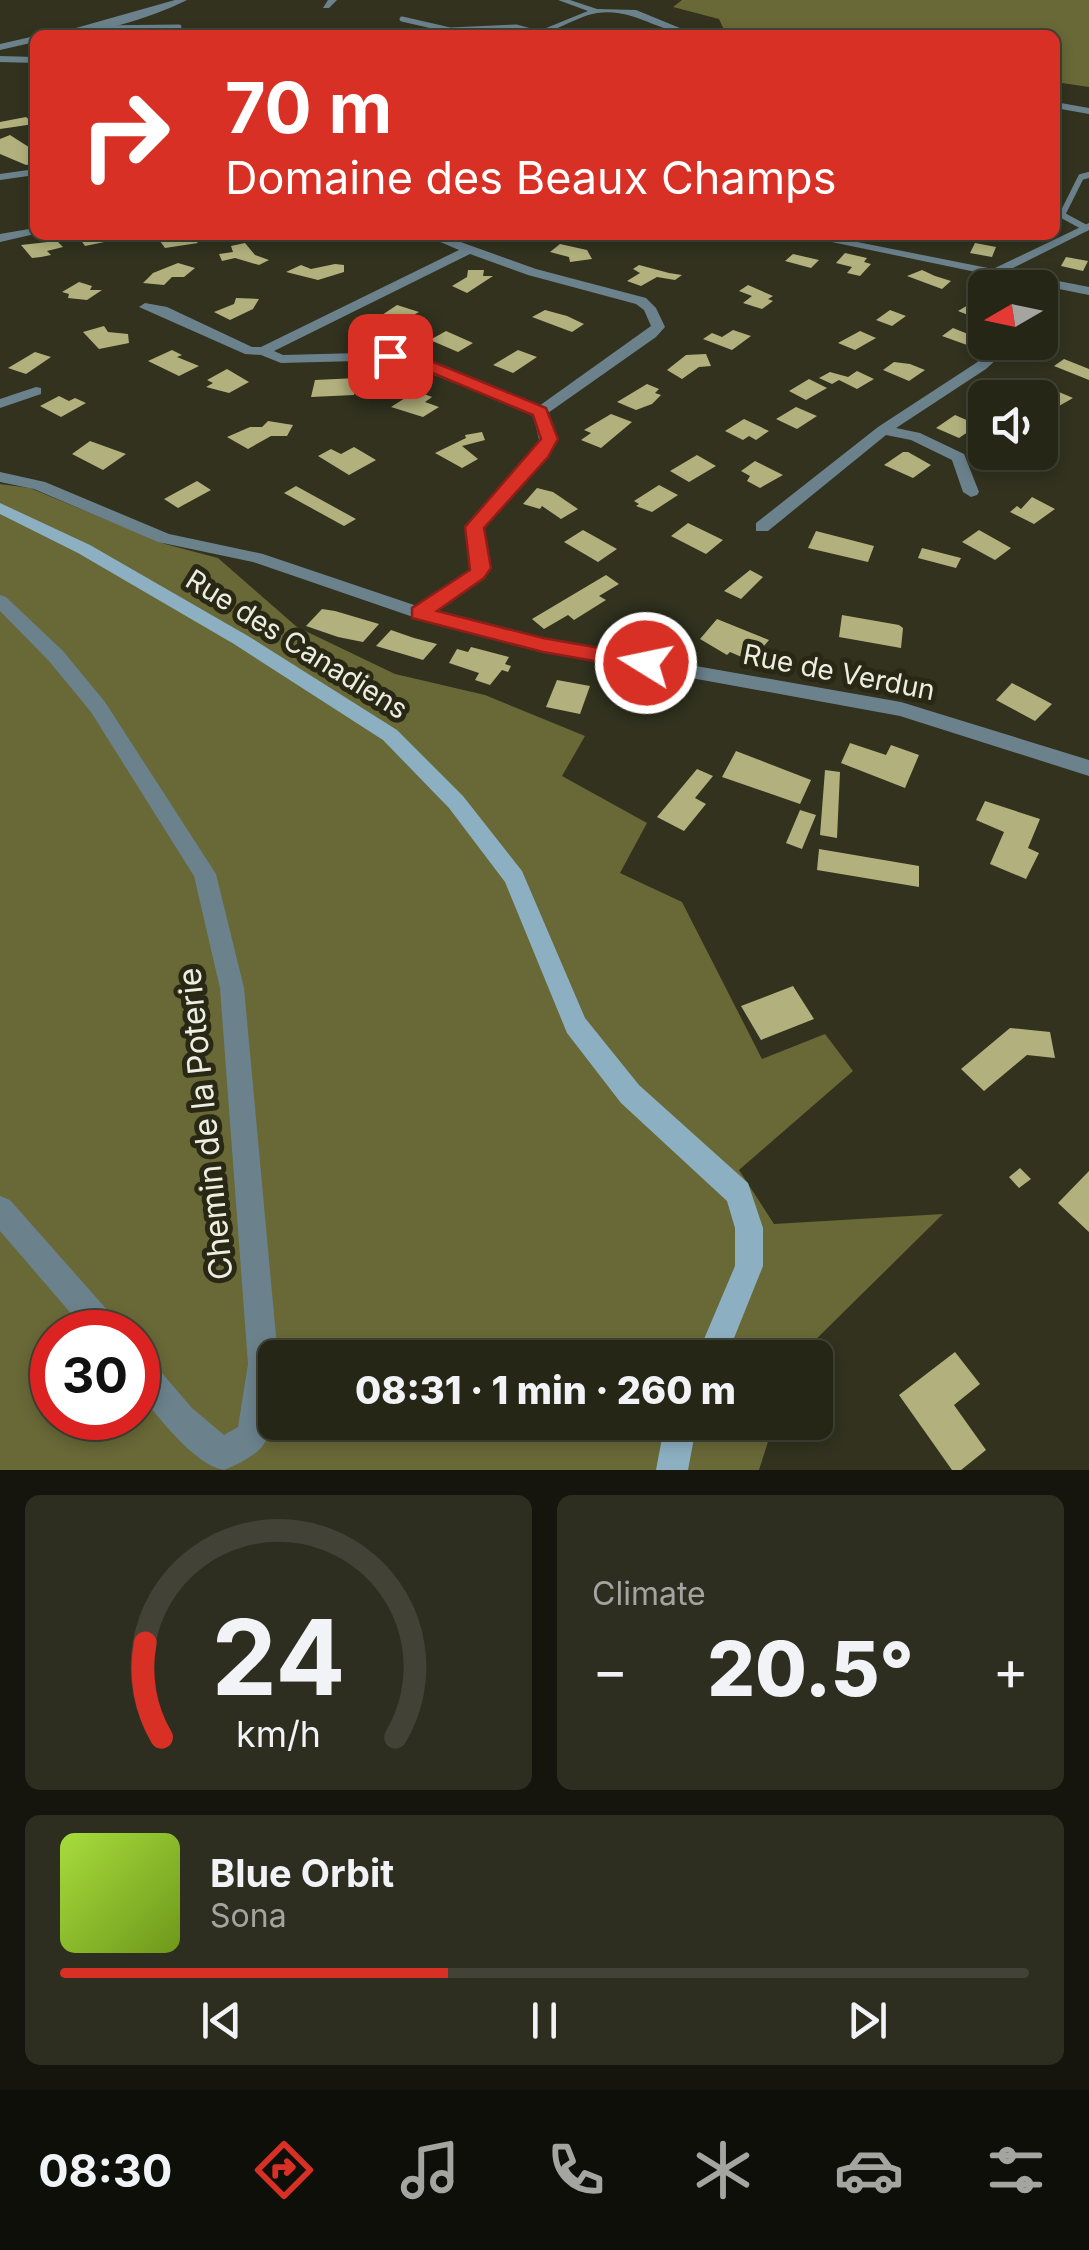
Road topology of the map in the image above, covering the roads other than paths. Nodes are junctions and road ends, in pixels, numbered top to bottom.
1 (178, 0) edge
2 (562, 0) edge
3 (596, 11) junction
4 (402, 18) dead end
5 (179, 27) dead end
6 (90, 28) junction
7 (80, 30) edge
8 (450, 30) edge
9 (450, 30) edge
10 (525, 30) edge
11 (546, 30) edge
12 (680, 30) edge
13 (30, 40) edge
14 (0, 47) edge
15 (0, 59) edge
16 (30, 60) edge
17 (1060, 106) edge
18 (1089, 111) edge
19 (30, 173) edge
20 (1089, 175) edge
21 (0, 177) edge
22 (1088, 227) edge
23 (30, 232) edge
24 (0, 238) edge
25 (443, 240) edge
26 (830, 240) edge
27 (468, 250) junction
28 (986, 270) edge
29 (1000, 270) edge
30 (1058, 285) edge
31 (1089, 291) edge
32 (144, 307) dead end
33 (263, 351) junction
34 (987, 360) edge
35 (36, 391) dead end
36 (0, 404) edge
37 (540, 412) junction
38 (883, 430) junction
39 (0, 477) edge
40 (970, 492) dead end
41 (0, 508) edge
42 (762, 526) dead end
43 (0, 600) edge
44 (419, 613) junction
45 (1089, 768) edge
46 (0, 1210) edge
47 (87, 1310) edge
48 (719, 1340) edge
49 (160, 1395) edge
50 (678, 1440) edge
51 (672, 1470) edge

1 - 6 street
2 - 3 street
3 - 11 street
3 - 12 street
4 - 8 lane
5 - 6 lane
6 - 7 street
9 - 10 lane
13 - 14 street
15 - 16 street
17 - 18 street
19 - 21 street
20 - 22 lane
22 - 29 street
23 - 24 street
25 - 27 street
26 - 28 street
27 - 33 street
27 - 37 street
30 - 31 street
32 - 33 street
33 - 37 street
34 - 38 street
35 - 36 street
37 - 44 street
38 - 40 street
38 - 42 street
39 - 44 street, Rue de Verdun
41 - 48 main road, Rue des Canadiens
43 - 49 street, Chemin de la Poterie
44 - 45 street, Rue de Verdun
46 - 47 street
50 - 51 main road

